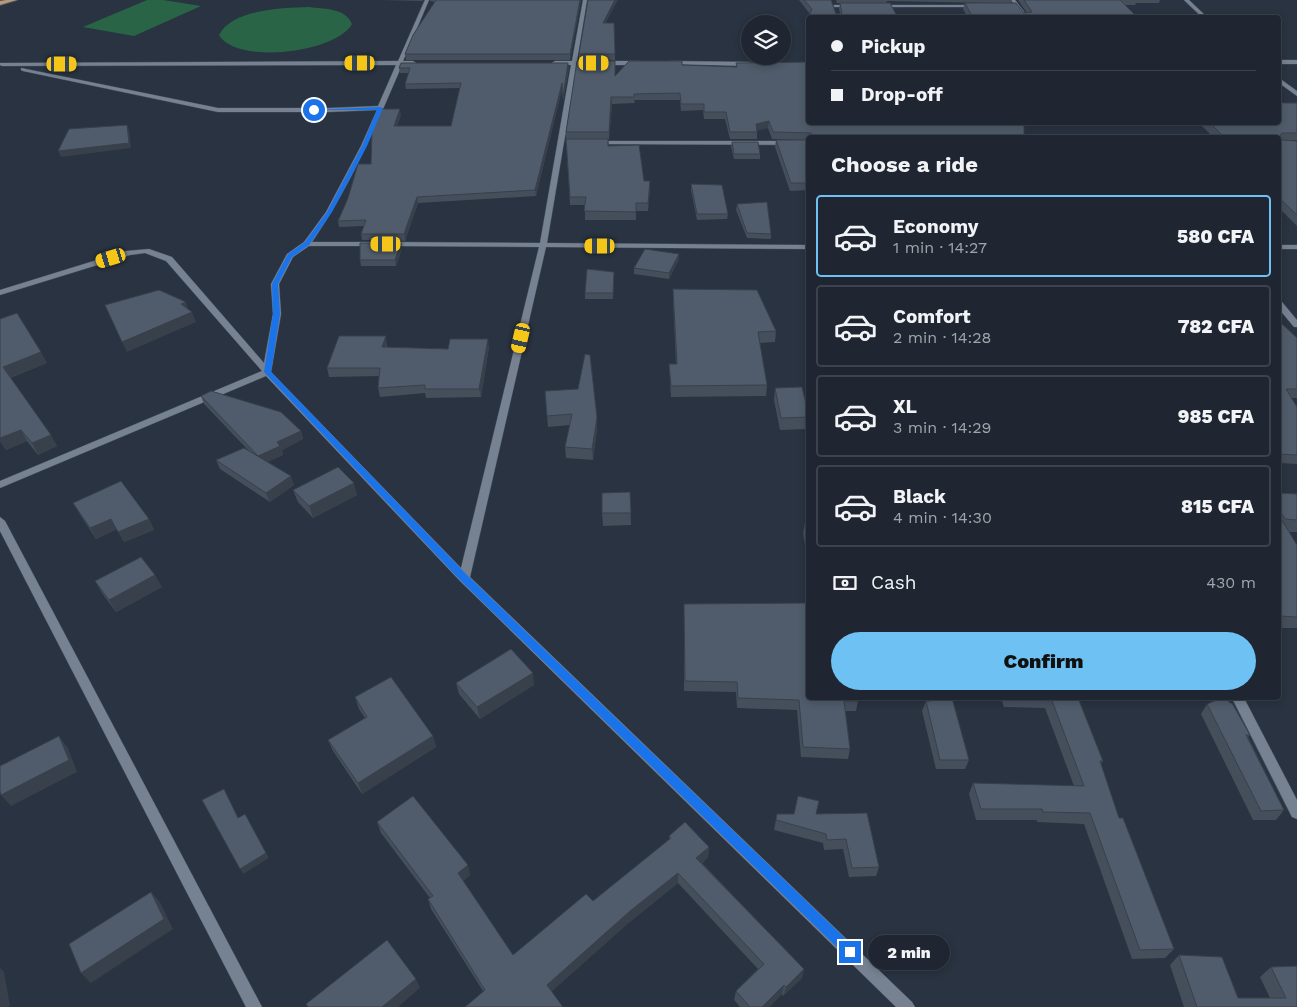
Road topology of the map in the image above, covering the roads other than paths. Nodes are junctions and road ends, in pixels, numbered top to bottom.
1 (14, 0) edge
2 (427, 0) edge
3 (585, 0) edge
4 (832, 0) edge
5 (1013, 0) edge
6 (1186, 0) edge
7 (0, 3) edge
8 (863, 6) edge
9 (872, 6) edge
10 (989, 6) edge
11 (1008, 6) edge
12 (1018, 6) junction
13 (1025, 15) edge
14 (1203, 15) edge
15 (1281, 62) edge
16 (1297, 62) edge
17 (400, 63) junction
18 (419, 63) edge
19 (545, 63) edge
20 (574, 63) junction
21 (643, 63) edge
22 (662, 63) edge
23 (1, 64) edge
24 (741, 64) edge
25 (1281, 82) edge
26 (1297, 94) edge
27 (380, 108) junction
28 (562, 143) junction
29 (572, 143) edge
30 (592, 143) edge
31 (806, 143) edge
32 (307, 244) junction
33 (543, 246) junction
34 (806, 247) edge
35 (1281, 247) edge
36 (1297, 247) edge
37 (0, 292) edge
38 (1281, 306) edge
39 (1297, 325) edge
40 (267, 372) junction
41 (0, 485) edge
42 (0, 521) edge
43 (464, 578) junction
44 (1239, 700) edge
45 (1297, 813) edge
46 (254, 1007) edge
47 (907, 1007) edge

1 - 7 main road
2 - 17 street
3 - 20 street
4 - 8 street
5 - 12 street
6 - 14 street
9 - 10 street
11 - 12 street
12 - 13 street
15 - 16 street
17 - 18 street
17 - 23 street
17 - 27 street
19 - 20 street
20 - 21 street
20 - 28 street
22 - 24 street
23 - 27 street
25 - 26 street
27 - 32 street
28 - 29 street
28 - 33 street
30 - 31 street
32 - 33 street
32 - 40 street
33 - 34 street
33 - 43 street
35 - 36 street
37 - 40 street
38 - 39 street
40 - 41 street
40 - 43 street
42 - 46 street
43 - 47 street
44 - 45 street

